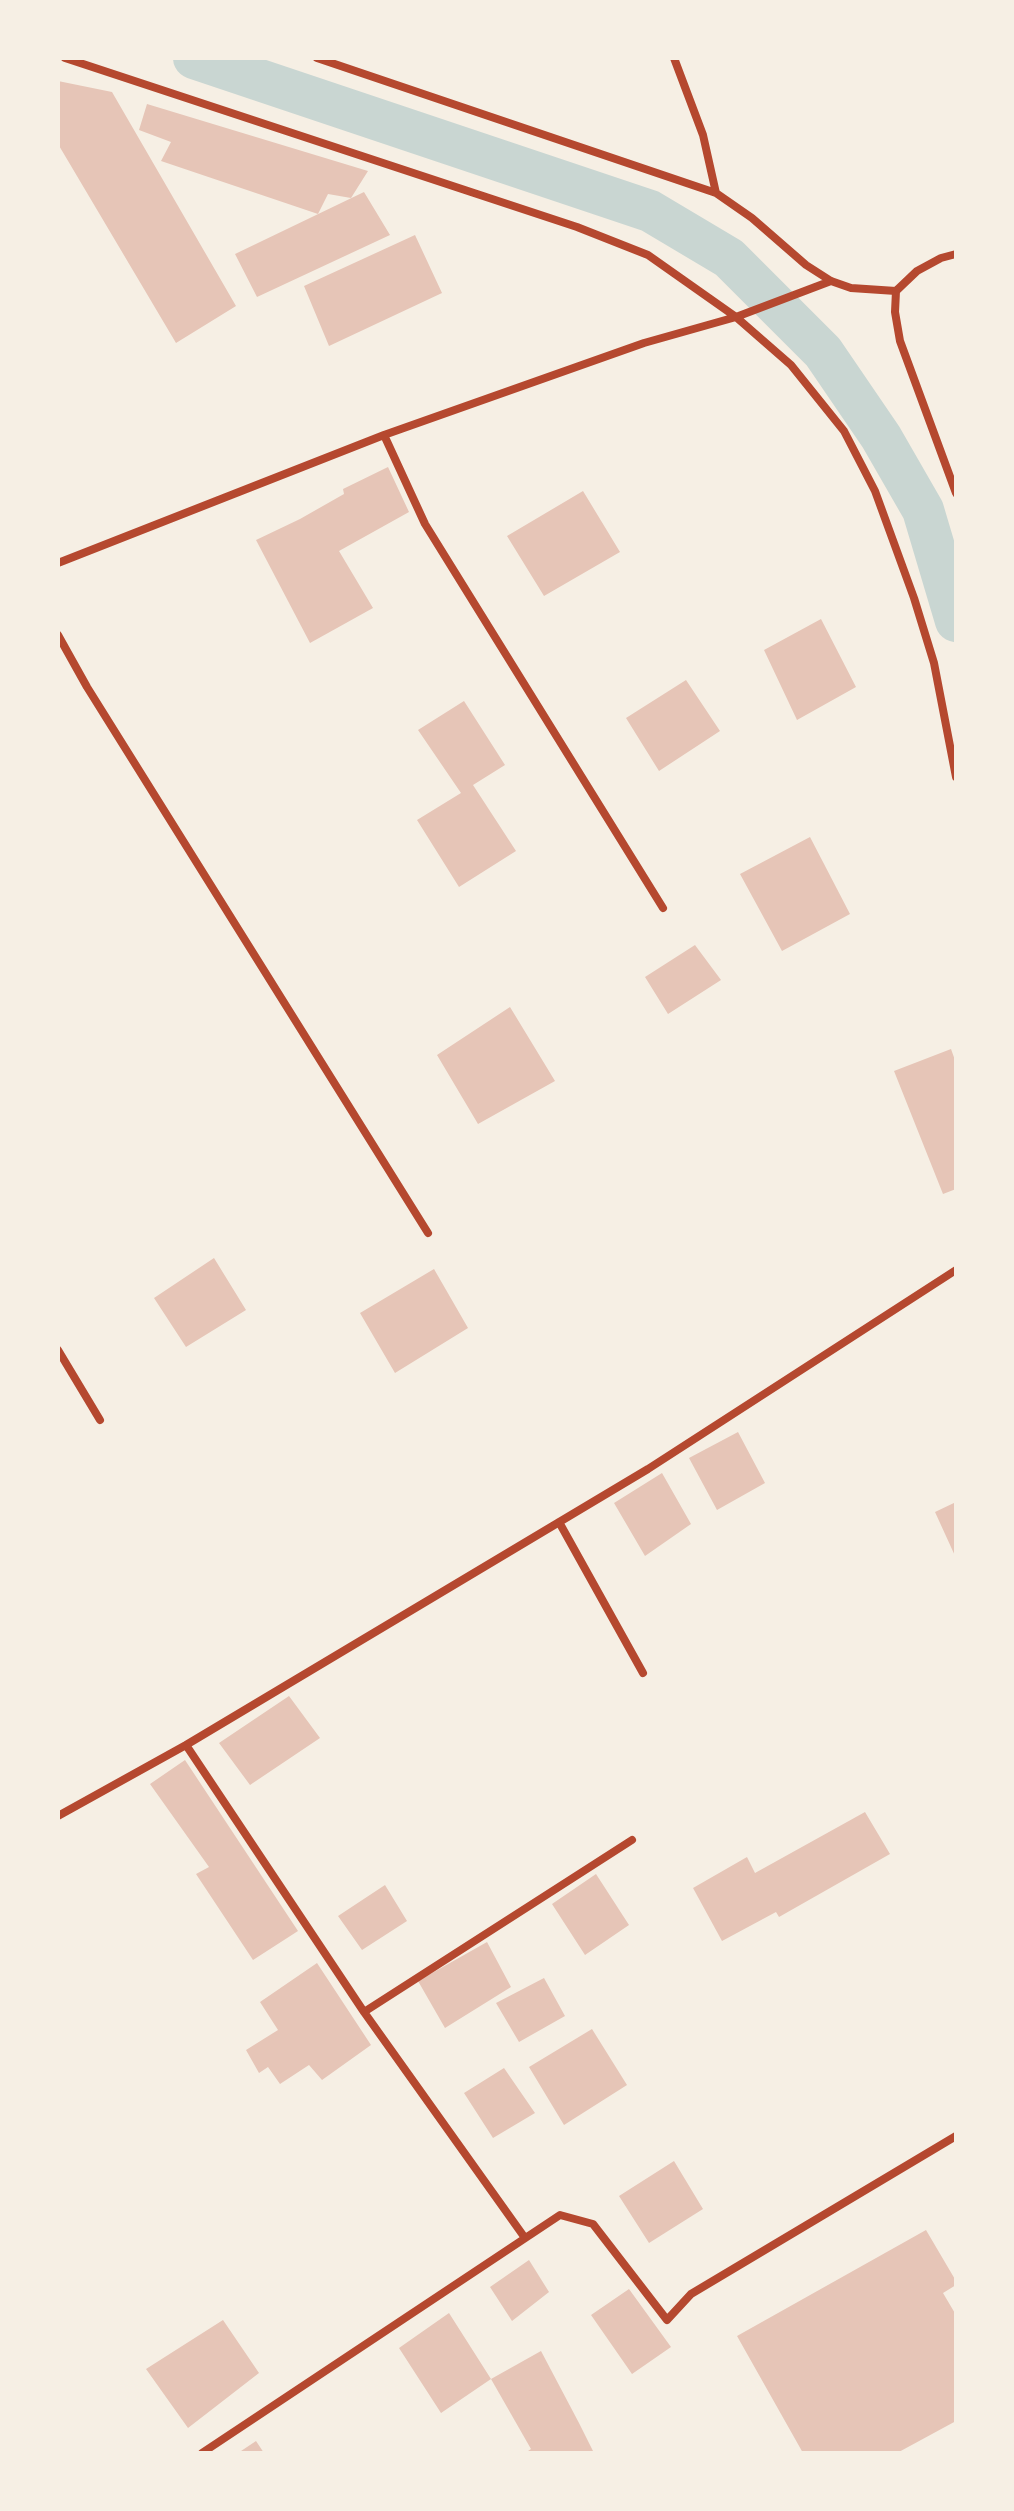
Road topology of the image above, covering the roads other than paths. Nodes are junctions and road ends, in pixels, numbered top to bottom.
1 (65, 58) edge
2 (317, 58) edge
3 (674, 58) edge
4 (716, 193) junction
5 (956, 254) edge
6 (831, 281) junction
7 (896, 291) junction
8 (736, 317) junction
9 (384, 435) junction
10 (956, 493) edge
11 (58, 563) edge
12 (58, 635) edge
13 (956, 777) edge
14 (663, 908) dead end
15 (428, 1233) dead end
16 (956, 1270) edge
17 (58, 1350) edge
18 (100, 1420) dead end
19 (559, 1522) junction
20 (643, 1673) dead end
21 (186, 1745) junction
22 (58, 1816) edge
23 (632, 1840) dead end
24 (364, 2012) junction
25 (956, 2136) edge
26 (525, 2238) junction
27 (202, 2453) edge

1 - 8 street
2 - 4 street
3 - 4 street
4 - 6 street
5 - 7 street
6 - 7 street
6 - 8 street
7 - 10 street
8 - 9 street
8 - 13 street
9 - 11 street
9 - 14 street
12 - 15 street
16 - 19 street
17 - 18 street
19 - 20 street
19 - 21 street
21 - 22 street
21 - 24 street
23 - 24 street
24 - 26 street
25 - 26 street
26 - 27 street

